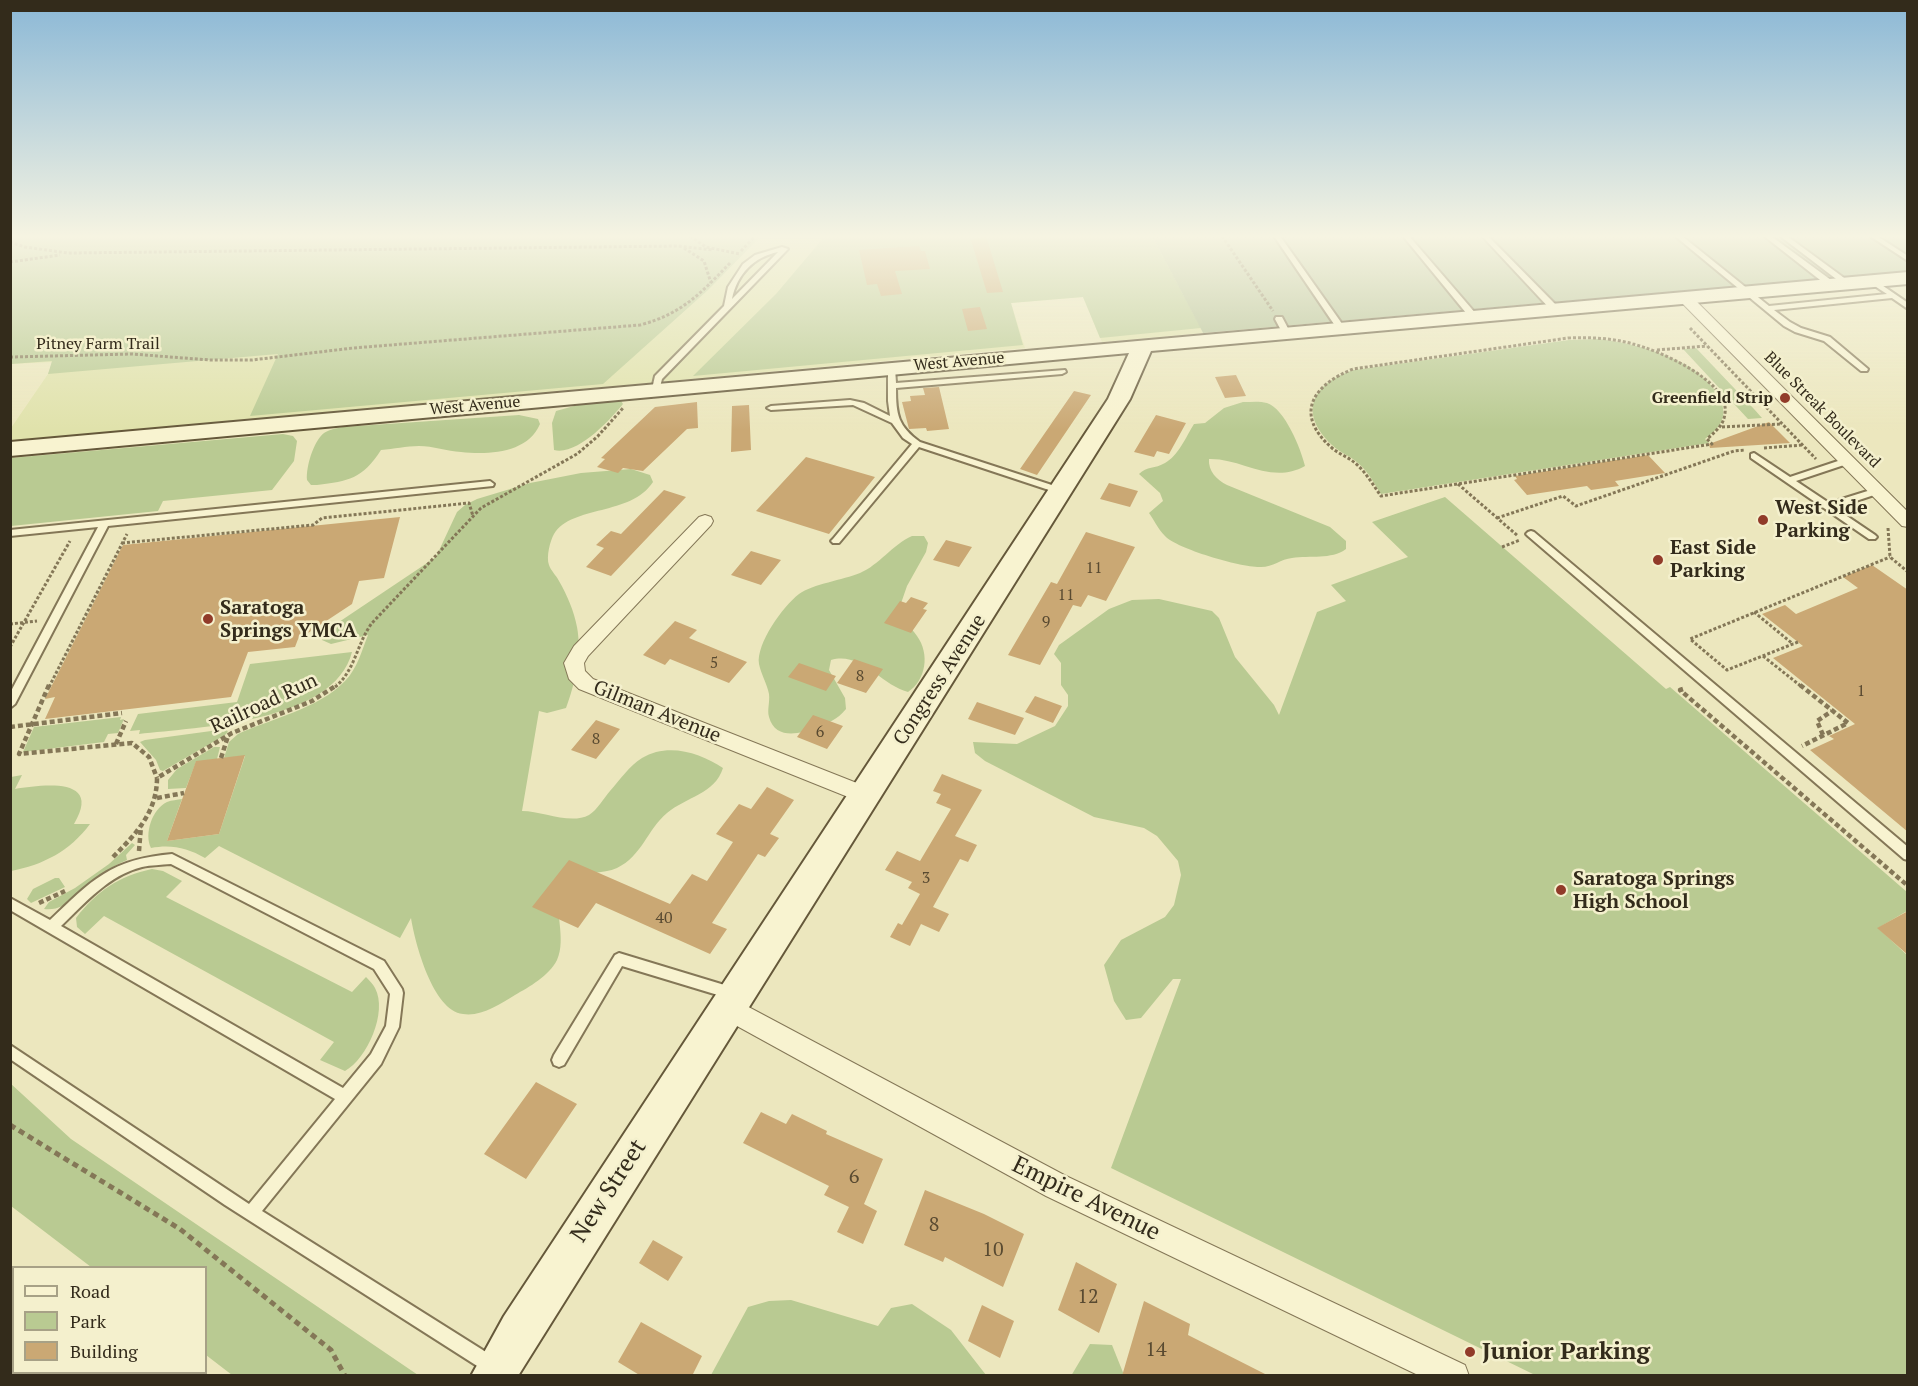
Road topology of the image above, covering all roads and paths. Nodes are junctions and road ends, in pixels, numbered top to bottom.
1 (691, 301) edge
2 (729, 301) edge
3 (735, 301) edge
4 (1265, 301) edge
5 (1322, 301) edge
6 (1460, 301) edge
7 (1547, 301) edge
8 (1653, 301) edge
9 (1688, 301) edge
10 (1758, 301) edge
11 (1844, 301) edge
12 (728, 308) junction
13 (1767, 308) junction
14 (1555, 309) junction
15 (1474, 317) junction
16 (1685, 324) dead end
17 (1283, 327) junction
18 (1341, 328) junction
19 (1143, 346) junction
20 (1707, 346) junction
21 (1654, 350) junction
22 (10, 357) edge
23 (1864, 369) dead end
24 (1062, 372) dead end
25 (892, 377) junction
26 (656, 389) junction
27 (629, 400) dead end
28 (771, 408) dead end
29 (893, 421) junction
30 (1782, 424) junction
31 (1722, 427) junction
32 (917, 444) junction
33 (1802, 445) junction
34 (10, 449) edge
35 (1745, 450) dead end
36 (1755, 452) joint
37 (1818, 461) dead end
38 (1847, 461) junction
39 (1789, 480) junction
40 (490, 484) dead end
41 (1457, 484) junction
42 (1061, 491) junction
43 (1877, 491) junction
44 (1828, 507) junction
45 (473, 516) junction
46 (1497, 518) junction
47 (705, 521) dead end
48 (1908, 522) edge
49 (105, 523) junction
50 (132, 526) dead end
51 (10, 533) edge
52 (1531, 534) dead end
53 (1872, 537) dead end
54 (836, 540) dead end
55 (70, 541) dead end
56 (122, 543) junction
57 (1502, 547) dead end
58 (1890, 557) dead end
59 (1754, 612) junction
60 (84, 616) junction
61 (76, 617) dead end
62 (45, 621) dead end
63 (24, 623) junction
64 (10, 624) edge
65 (10, 647) edge
66 (1763, 656) junction
67 (1683, 689) dead end
68 (10, 704) edge
69 (1832, 711) junction
70 (123, 713) dead end
71 (126, 721) dead end
72 (31, 725) junction
73 (10, 728) edge
74 (228, 735) junction
75 (1823, 735) junction
76 (116, 744) junction
77 (1799, 747) dead end
78 (221, 758) dead end
79 (157, 778) junction
80 (184, 794) dead end
81 (865, 795) junction
82 (157, 798) junction
83 (1908, 855) edge
84 (106, 863) dead end
85 (1908, 886) edge
86 (73, 887) dead end
87 (10, 903) edge
88 (37, 904) dead end
89 (52, 926) junction
90 (730, 1001) junction
91 (10, 1051) edge
92 (559, 1060) dead end
93 (345, 1097) junction
94 (10, 1125) edge
95 (251, 1213) junction
96 (495, 1372) edge
97 (345, 1376) edge
98 (1454, 1376) edge

1 - 22 path, Pitney Farm Trail
2 - 12 lane
3 - 12 lane
4 - 17 path
5 - 18 lane
6 - 15 lane
7 - 14 lane
8 - 14 street, West Avenue
9 - 38 street, Blue Streak Boulevard
10 - 13 lane
11 - 13 lane
12 - 26 lane
13 - 23 lane
14 - 15 street, West Avenue
15 - 18 street, West Avenue
16 - 20 path
17 - 18 street, West Avenue
17 - 19 street, West Avenue
19 - 25 street, West Avenue
19 - 42 street, Congress Avenue
20 - 21 path
20 - 30 path
21 - 31 path
21 - 41 path
24 - 25 lane
25 - 26 street, West Avenue
25 - 29 lane
26 - 34 street, West Avenue
27 - 45 path, Railroad Run
28 - 29 lane
29 - 32 lane
30 - 31 path
30 - 33 path
31 - 41 path
32 - 42 lane
32 - 54 lane
33 - 36 path
33 - 37 path
35 - 46 path
36 - 39 lane
38 - 39 lane
38 - 43 street, Blue Streak Boulevard
39 - 44 lane
40 - 49 lane
41 - 46 path
42 - 81 street, Congress Avenue
43 - 44 lane
43 - 48 street, Blue Streak Boulevard
44 - 53 lane
45 - 56 path
45 - 74 path, Railroad Run
46 - 57 path
47 - 81 street, Gilman Avenue
49 - 51 lane
49 - 68 lane
50 - 56 path
52 - 83 lane
55 - 63 path
56 - 60 path
58 - 59 path
59 - 66 path
59 - 66 path
60 - 61 path
60 - 72 path
62 - 63 path
63 - 64 path
63 - 65 path
66 - 69 path
67 - 85 path
69 - 75 path
69 - 75 path
70 - 72 path
71 - 76 path
72 - 73 path
72 - 76 path
74 - 78 path
74 - 79 path, Railroad Run
75 - 77 path
76 - 79 path
79 - 82 path
80 - 82 path
81 - 90 street, Congress Avenue
82 - 84 path
86 - 88 path
87 - 89 lane
89 - 93 lane
89 - 93 lane
90 - 92 lane
90 - 96 street, New Street
90 - 98 street, Empire Avenue
91 - 95 lane
93 - 95 lane
94 - 97 path
95 - 96 lane

